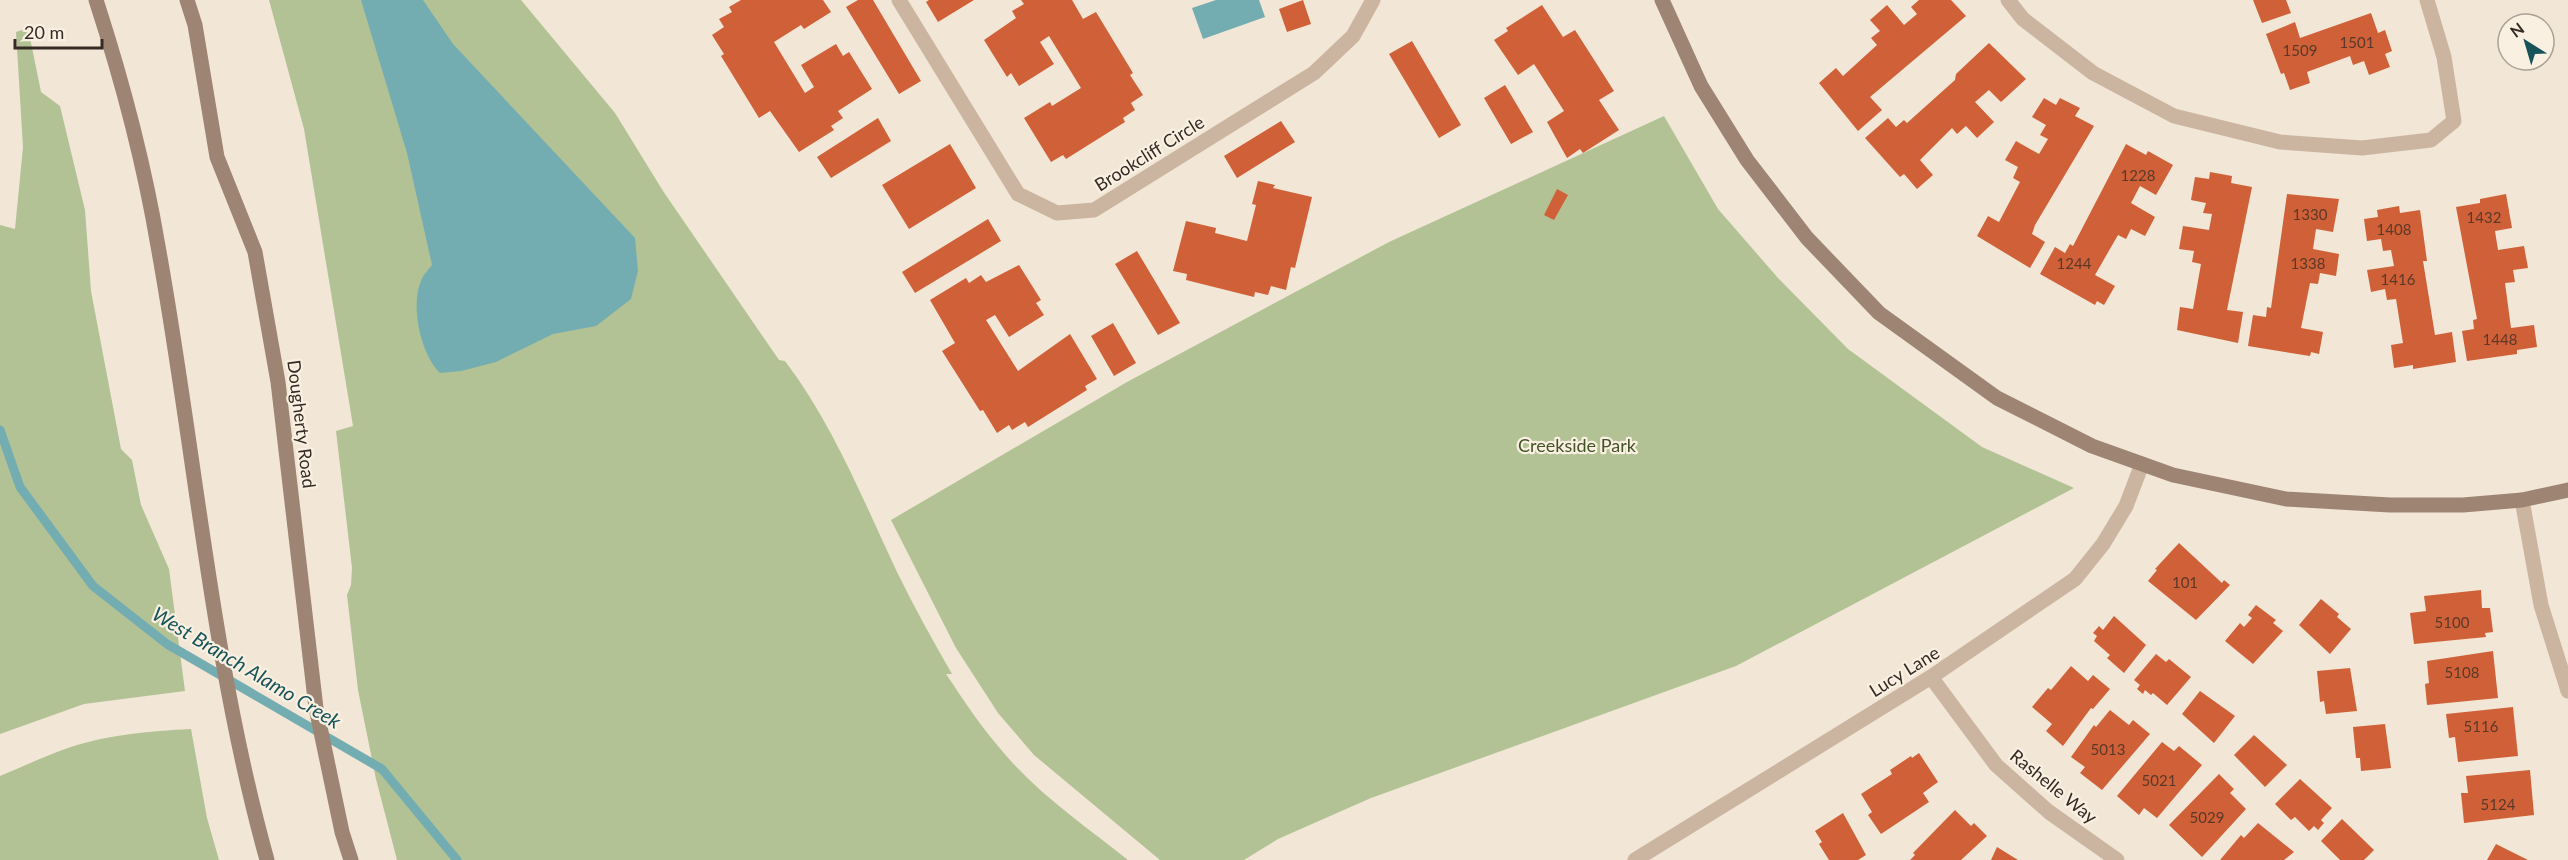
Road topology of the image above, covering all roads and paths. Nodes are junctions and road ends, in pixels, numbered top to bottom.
1 (96, 0) edge
2 (187, 0) edge
3 (899, 0) edge
4 (1373, 0) edge
5 (1662, 0) edge
6 (2008, 0) edge
7 (2427, 0) edge
8 (2142, 464) junction
9 (2568, 490) edge
10 (2523, 500) junction
11 (1931, 677) junction
12 (2568, 691) edge
13 (267, 860) edge
14 (351, 860) edge
15 (1635, 860) edge
16 (2117, 860) edge

1 - 13 main road
2 - 14 main road, Dougherty Road
3 - 4 street, Brookcliff Circle
5 - 8 main road
6 - 7 street
8 - 10 main road
8 - 11 street, Lucy Lane
9 - 10 main road
10 - 12 street
11 - 15 street, Lucy Lane
11 - 16 street, Rashelle Way

